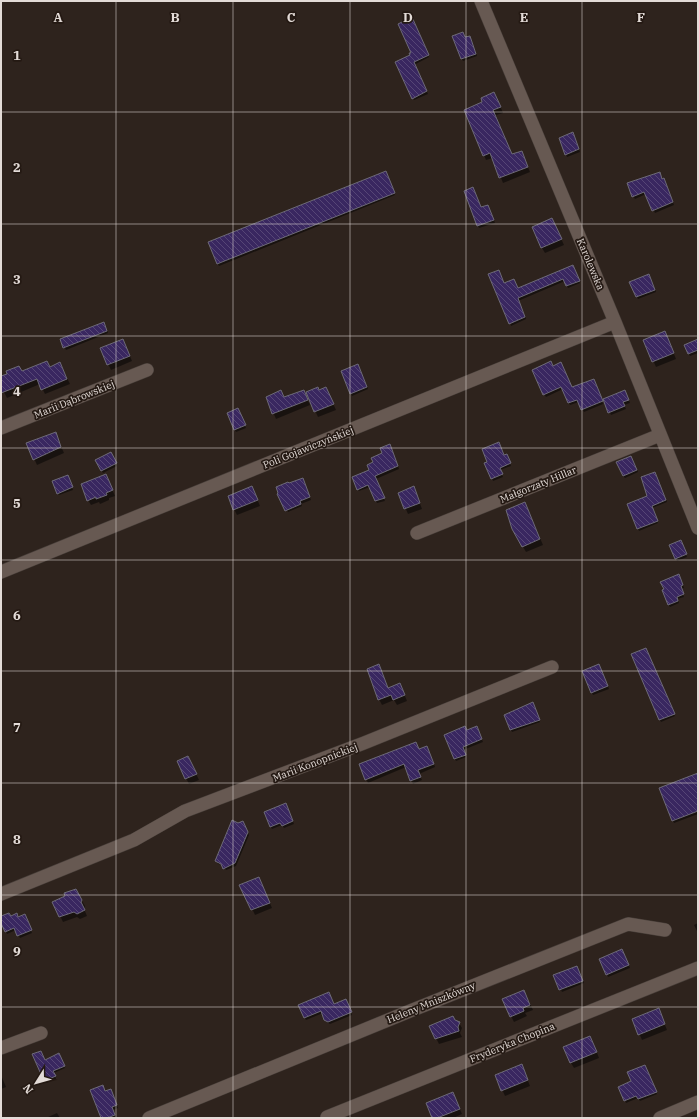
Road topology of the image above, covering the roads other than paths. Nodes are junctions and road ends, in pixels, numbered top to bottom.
1 (481, 1) edge
2 (615, 322) junction
3 (147, 370) dead end
4 (1, 428) edge
5 (660, 435) junction
6 (698, 528) edge
7 (417, 533) dead end
8 (1, 572) edge
9 (552, 668) dead end
10 (1, 894) edge
11 (665, 930) dead end
12 (698, 968) edge
13 (41, 1033) dead end
14 (1, 1048) edge
15 (698, 1102) edge
16 (327, 1117) edge
17 (149, 1118) edge
18 (660, 1118) edge

1 - 2 street, Karolewska
2 - 5 street, Karolewska
2 - 8 street, Poli Gojawiczyńskiej
3 - 4 street, Marii Dąbrowskiej
5 - 6 street, Karolewska
5 - 7 street, Małgorzaty Hillar
9 - 10 street, Marii Konopnickiej
11 - 17 street, Heleny Mniszkówny
12 - 16 street, Fryderyka Chopina
13 - 14 street
15 - 18 street

